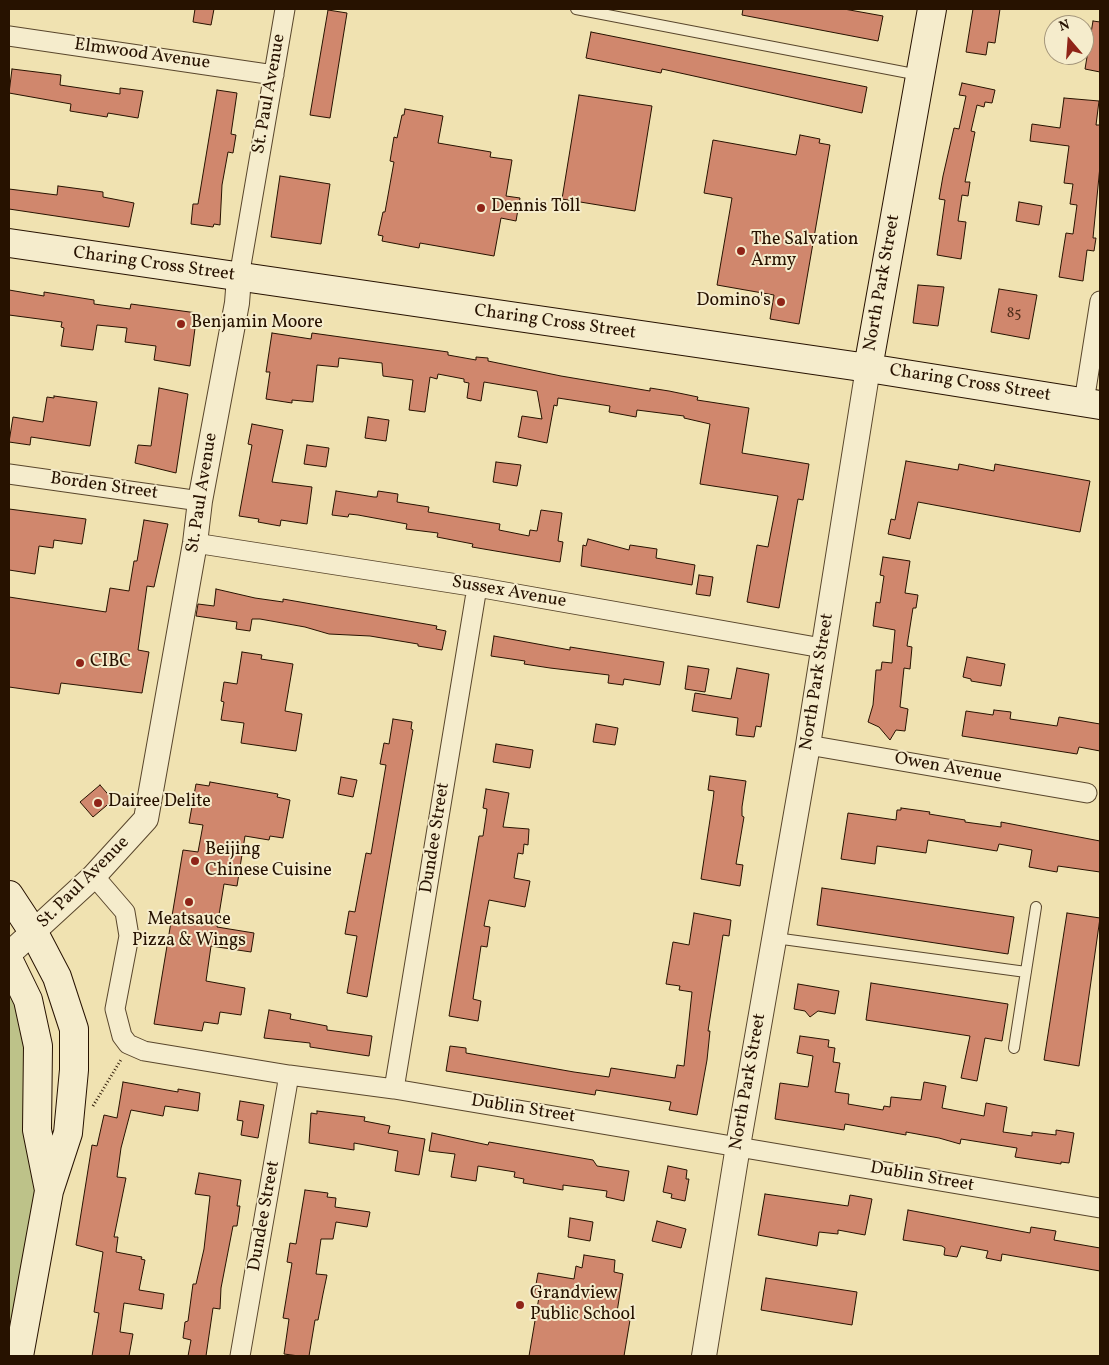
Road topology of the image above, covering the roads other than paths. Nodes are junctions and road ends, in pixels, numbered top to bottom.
1 (285, 9) edge
2 (576, 9) edge
3 (932, 9) edge
4 (9, 36) edge
5 (274, 74) junction
6 (921, 75) junction
7 (9, 243) edge
8 (239, 277) junction
9 (1100, 301) edge
10 (868, 368) junction
11 (1092, 404) edge
12 (9, 474) edge
13 (200, 501) junction
14 (195, 543) junction
15 (477, 587) junction
16 (822, 648) junction
17 (808, 745) junction
18 (1087, 793) dead end
19 (94, 876) junction
20 (9, 895) edge
21 (1036, 907) dead end
22 (34, 933) junction
23 (774, 938) junction
24 (9, 954) edge
25 (9, 961) edge
26 (1026, 972) junction
27 (1014, 1048) dead end
28 (289, 1075) junction
29 (394, 1089) junction
30 (738, 1146) junction
31 (49, 1191) junction
32 (1100, 1208) edge
33 (19, 1356) edge
34 (240, 1356) edge
35 (704, 1356) edge

1 - 5 street, St. Paul Avenue
2 - 6 lane
3 - 6 main road, North Park Street
4 - 5 street, Elmwood Avenue
5 - 8 street, St. Paul Avenue
6 - 10 main road, North Park Street
7 - 8 main road, Charing Cross Street
8 - 10 main road, Charing Cross Street
8 - 13 street, St. Paul Avenue
9 - 11 street
10 - 11 main road, Charing Cross Street
10 - 16 street, North Park Street
12 - 13 street, Borden Street
13 - 14 street, St. Paul Avenue
14 - 15 street, Sussex Avenue
14 - 19 street, St. Paul Avenue
15 - 16 street, Sussex Avenue
15 - 29 street, Dundee Street
16 - 17 street, North Park Street
17 - 18 street, Owen Avenue
17 - 23 street, North Park Street
19 - 22 street, St. Paul Avenue
19 - 28 street, Dublin Street
20 - 22 main road
21 - 26 lane
22 - 24 street, St. Paul Avenue
22 - 31 main road, St. Paul Avenue
23 - 26 lane
23 - 30 street, North Park Street
25 - 31 main road, St. Paul Avenue
26 - 27 lane
28 - 29 street, Dublin Street
28 - 34 street, Dundee Street
29 - 30 street, Dublin Street
30 - 32 street, Dublin Street
30 - 35 street, North Park Street
31 - 33 main road, St. Paul Avenue

